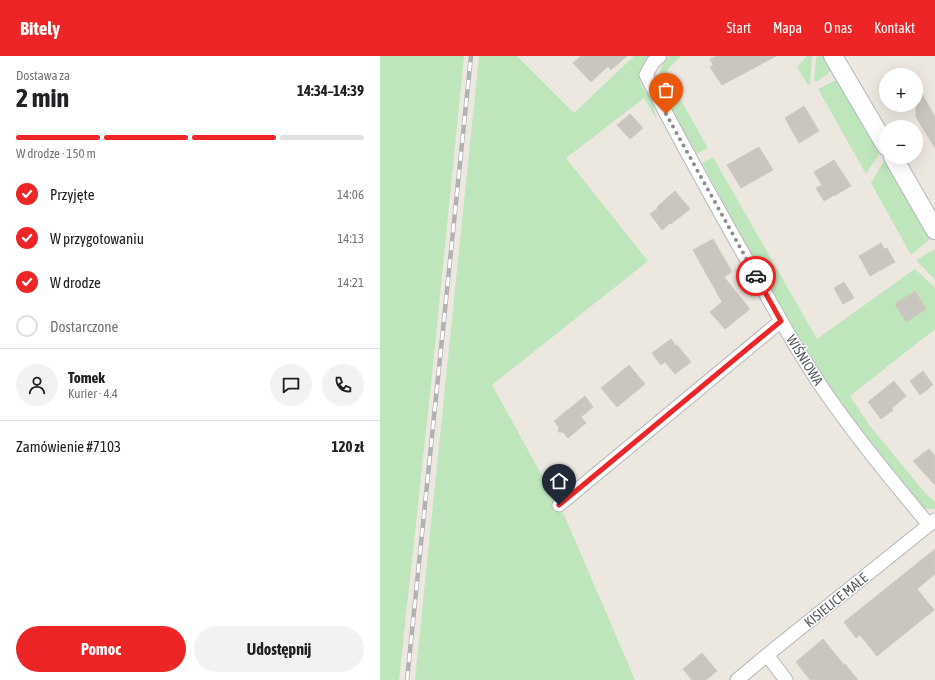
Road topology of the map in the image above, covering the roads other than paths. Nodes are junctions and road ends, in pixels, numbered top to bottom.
1 (660, 56) edge
2 (833, 56) edge
3 (879, 134) edge
4 (896, 164) edge
5 (935, 230) edge
6 (781, 321) junction
7 (559, 505) dead end
8 (932, 523) edge
9 (767, 656) junction
10 (737, 680) edge
11 (786, 680) edge

1 - 6 street, WIŚNIOWA
2 - 3 street
4 - 5 street
6 - 7 street
6 - 8 street, WIŚNIOWA
8 - 9 street, KISIELICE MAŁE
9 - 10 street, KISIELICE MAŁE
9 - 11 street

